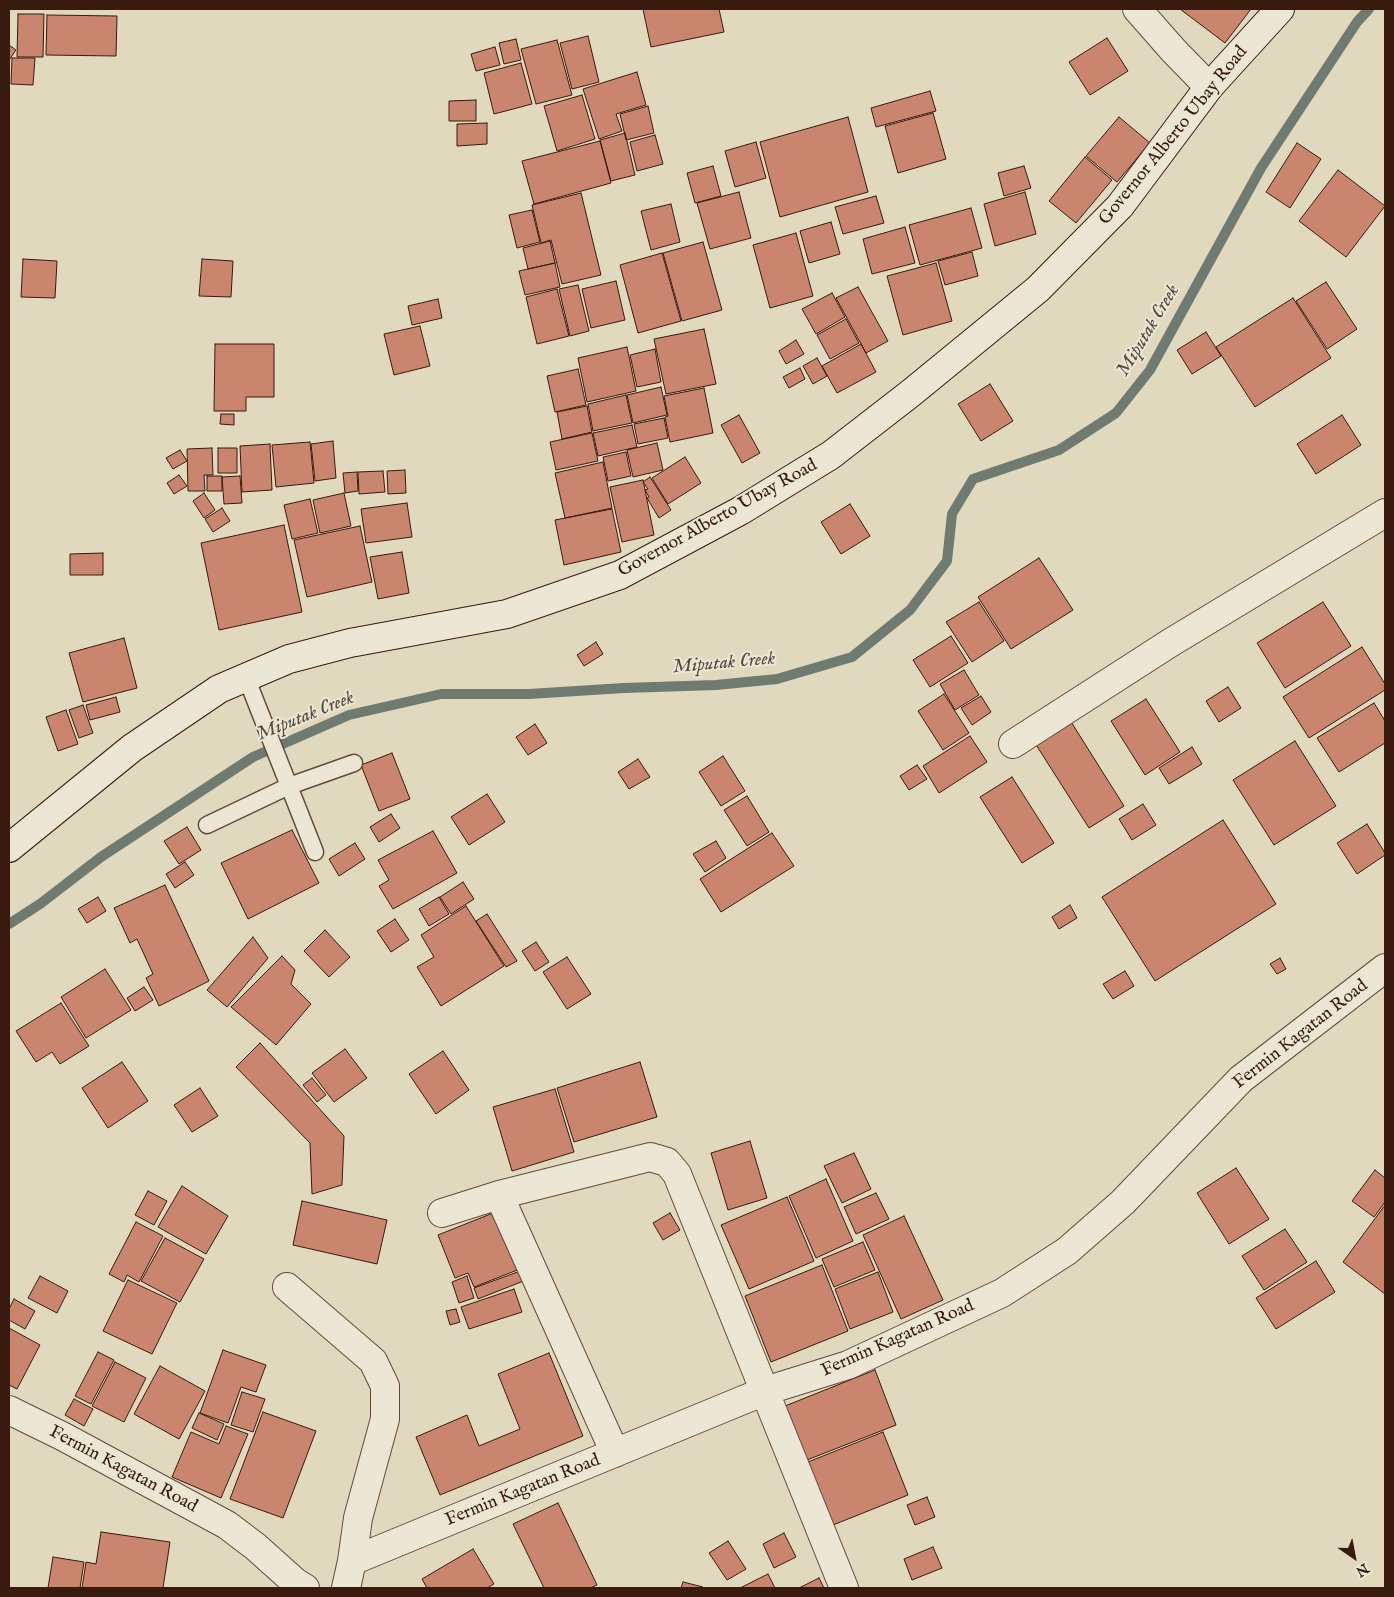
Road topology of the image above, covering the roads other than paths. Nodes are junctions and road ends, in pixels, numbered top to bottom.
1 (1137, 9) edge
2 (1280, 9) edge
3 (1210, 87) junction
4 (1385, 513) edge
5 (246, 677) junction
6 (1013, 744) dead end
7 (354, 762) dead end
8 (289, 786) junction
9 (207, 825) dead end
10 (9, 848) edge
11 (315, 852) dead end
12 (1385, 968) edge
13 (499, 1194) junction
14 (442, 1213) dead end
15 (288, 1286) dead end
16 (765, 1392) junction
17 (9, 1410) edge
18 (615, 1453) junction
19 (352, 1561) junction
20 (305, 1588) edge
21 (346, 1588) edge
22 (844, 1588) edge

1 - 3 street
2 - 3 street, Governor Alberto Ubay Road
3 - 5 street, Governor Alberto Ubay Road
4 - 6 street
5 - 8 lane
5 - 10 street, Governor Alberto Ubay Road
7 - 8 lane
8 - 9 lane
8 - 11 lane
12 - 16 street, Fermin Kagatan Road
13 - 14 street
13 - 16 street
13 - 18 street
15 - 19 street
16 - 18 street, Fermin Kagatan Road
16 - 22 street
17 - 20 street, Fermin Kagatan Road
18 - 19 street, Fermin Kagatan Road
19 - 21 street

